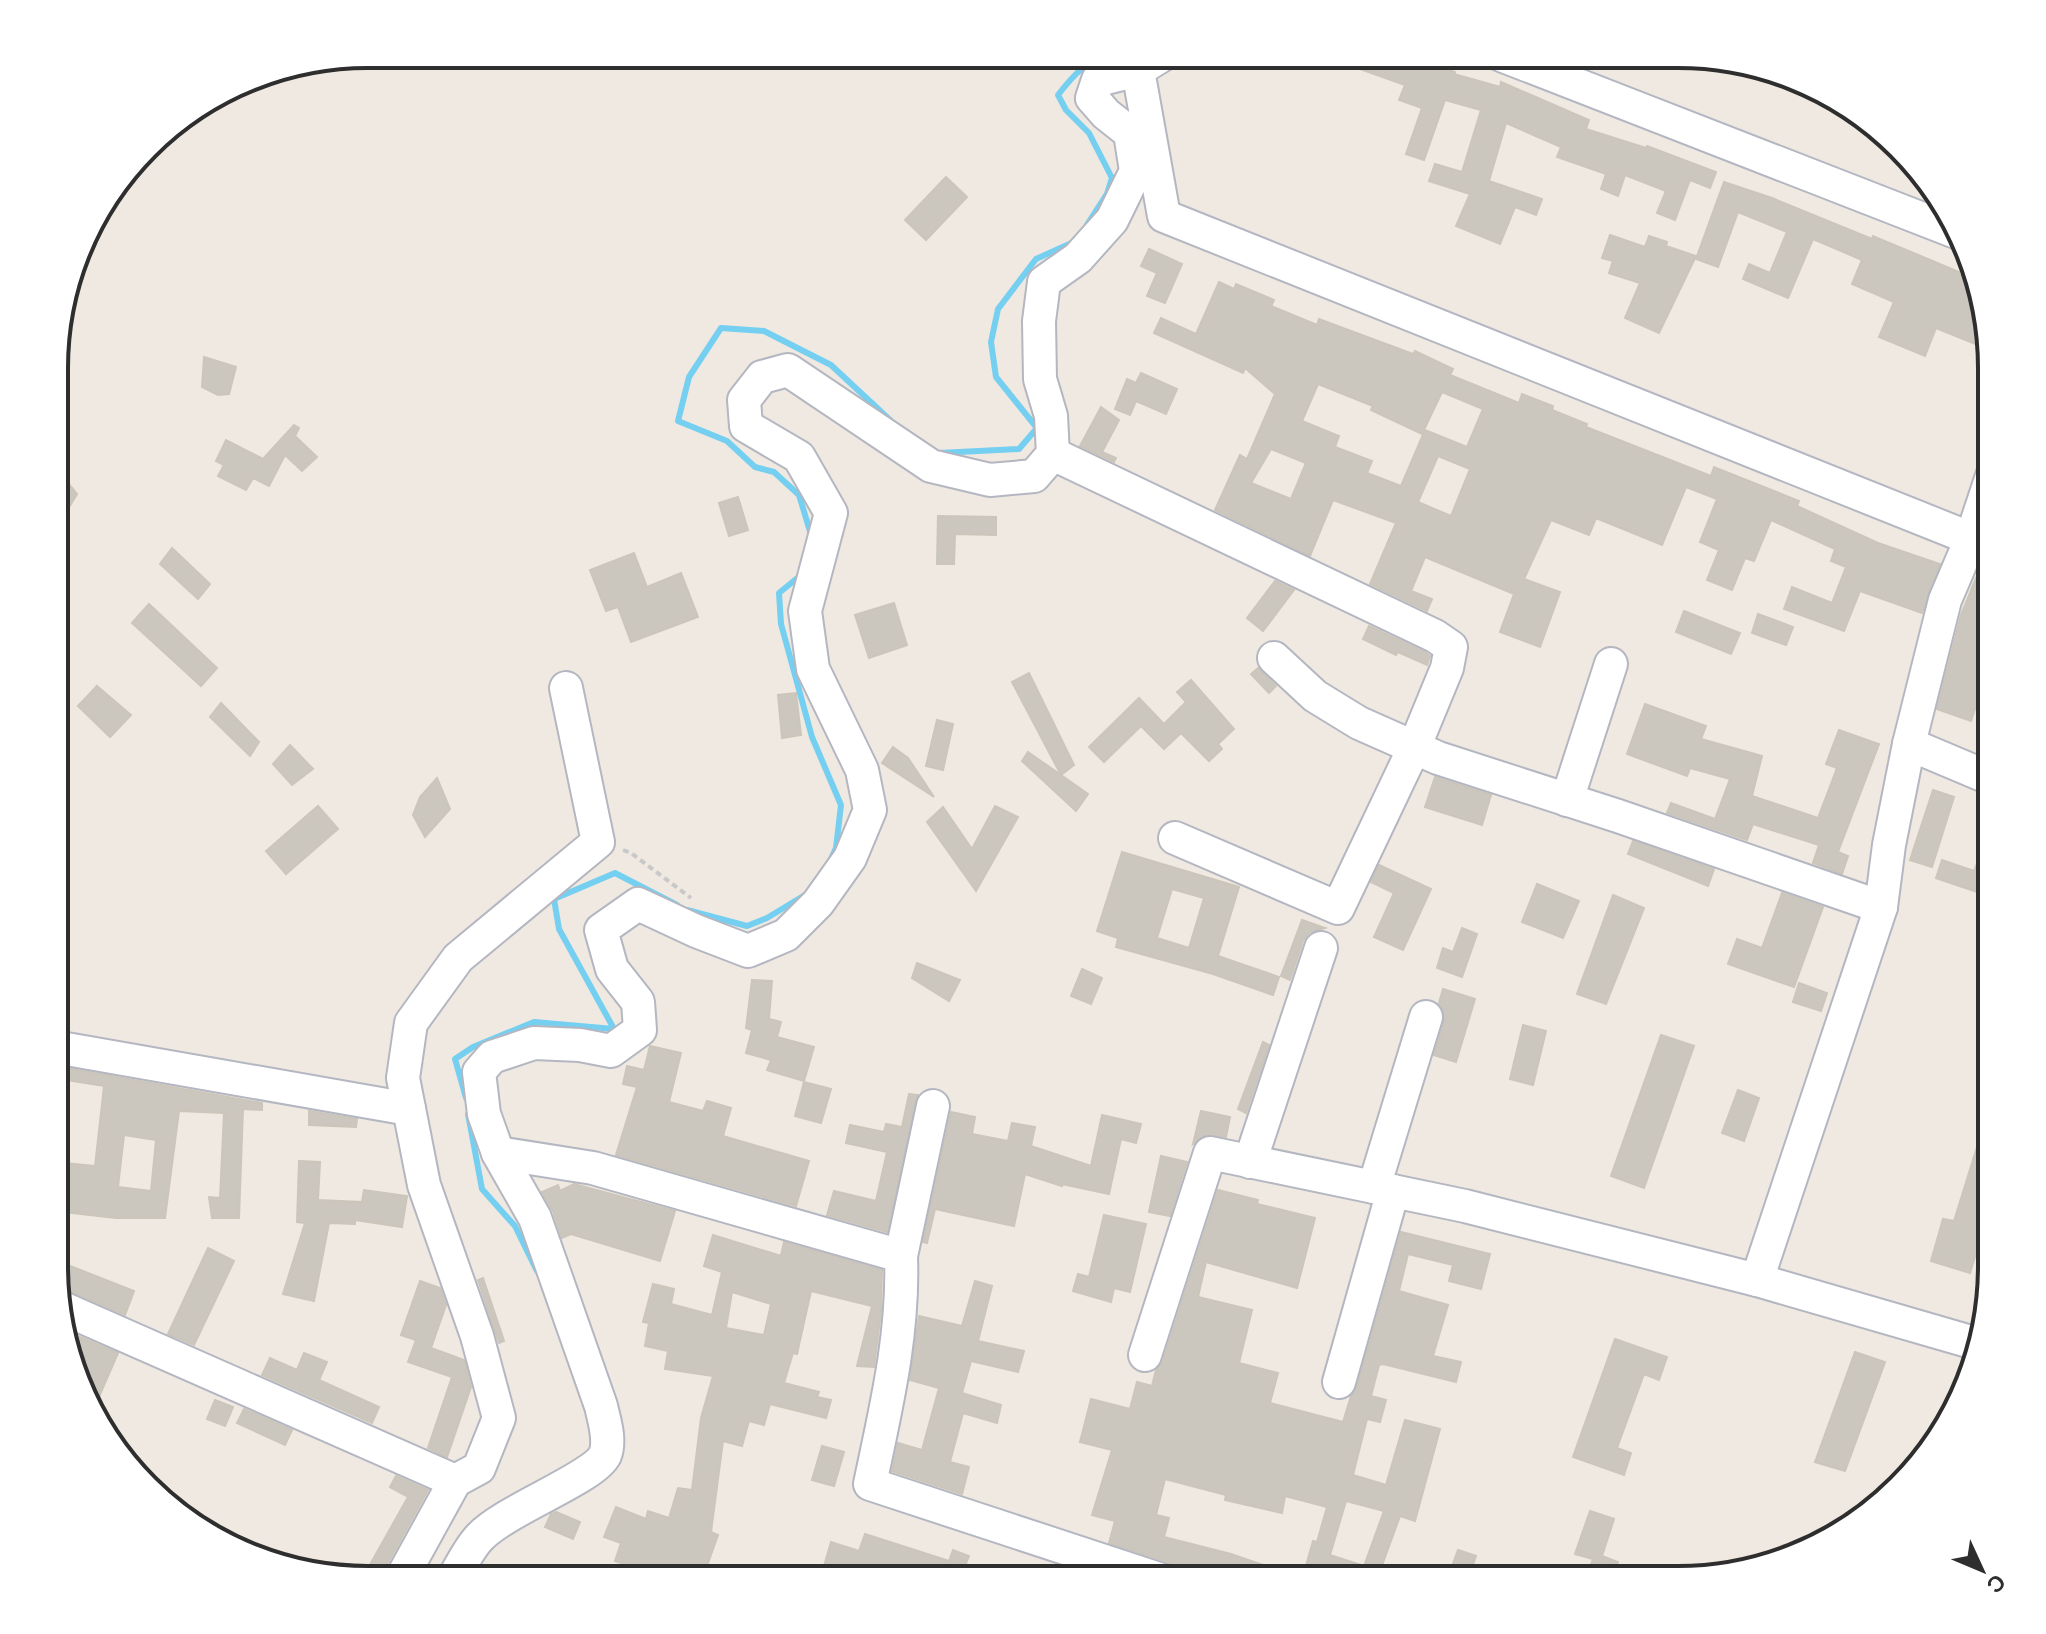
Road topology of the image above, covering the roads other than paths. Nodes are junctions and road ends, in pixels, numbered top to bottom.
1 (1133, 68) edge
2 (1152, 68) edge
3 (1534, 68) edge
4 (1943, 227) edge
5 (1053, 454) junction
6 (1978, 542) edge
7 (1978, 548) edge
8 (1274, 658) dead end
9 (1611, 664) dead end
10 (566, 688) dead end
11 (1909, 744) junction
12 (1414, 748) junction
13 (1978, 773) edge
14 (1567, 800) junction
15 (1175, 838) dead end
16 (1881, 907) junction
17 (1321, 948) dead end
18 (1426, 1017) dead end
19 (68, 1049) edge
20 (933, 1106) dead end
21 (409, 1109) junction
22 (498, 1153) junction
23 (1250, 1162) junction
24 (1383, 1189) junction
25 (901, 1256) junction
26 (1757, 1280) junction
27 (72, 1312) edge
28 (1969, 1341) edge
29 (1145, 1355) dead end
30 (1339, 1382) dead end
31 (455, 1481) junction
32 (408, 1566) edge
33 (461, 1566) edge
34 (1119, 1566) edge

1 - 5 street
2 - 6 street
3 - 4 street
5 - 12 street
5 - 22 street
7 - 11 street
8 - 12 street
9 - 14 street
10 - 21 street
11 - 13 street
11 - 16 street
12 - 14 street
12 - 15 street
14 - 16 street
16 - 26 street
17 - 23 street
18 - 24 street
19 - 21 street
20 - 25 street
21 - 31 street
22 - 25 street
22 - 33 street
23 - 24 street
23 - 29 street
24 - 26 street
24 - 30 street
25 - 34 street
26 - 28 street
27 - 31 street
31 - 32 street

